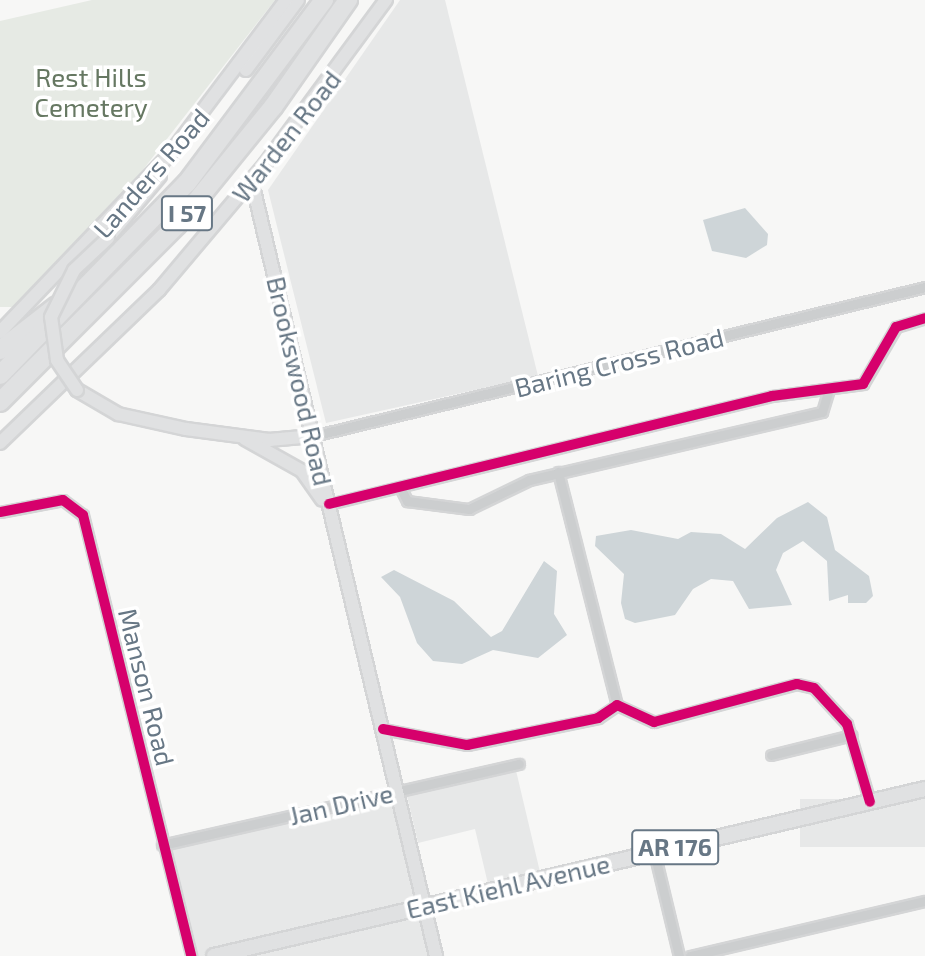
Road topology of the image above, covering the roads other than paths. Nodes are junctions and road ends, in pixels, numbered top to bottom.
1 (286, 0) edge
2 (298, 0) edge
3 (324, 0) edge
4 (348, 0) edge
5 (386, 0) edge
6 (247, 186) junction
7 (101, 277) junction
8 (925, 287) edge
9 (925, 318) edge
10 (0, 332) edge
11 (0, 350) edge
12 (0, 375) edge
13 (828, 392) junction
14 (0, 402) edge
15 (313, 436) junction
16 (242, 437) junction
17 (0, 443) edge
18 (558, 472) junction
19 (400, 487) junction
20 (329, 504) junction
21 (0, 512) edge
22 (333, 522) junction
23 (617, 705) junction
24 (383, 729) junction
25 (852, 735) junction
26 (771, 755) dead end
27 (519, 764) dead end
28 (925, 789) edge
29 (397, 792) junction
30 (870, 802) junction
31 (162, 845) junction
32 (654, 852) junction
33 (925, 901) edge
34 (424, 906) junction
35 (191, 956) edge
36 (214, 956) edge
37 (436, 956) edge
38 (679, 956) edge
39 (690, 956) edge

1 - 10 main road, Landers Road
2 - 16 main road, bridge
3 - 7 highway, I 57
4 - 14 highway, I 57
5 - 6 main road, Warden Road
6 - 15 main road, Brookswood Road
6 - 17 main road, Warden Road
7 - 11 highway
7 - 12 highway, I 57
8 - 15 street, Baring Cross Road
9 - 13 street
13 - 18 street
13 - 19 street
15 - 16 main road
15 - 20 main road, Brookswood Road
16 - 22 main road
18 - 19 street
18 - 23 street
19 - 20 street
20 - 22 main road, Brookswood Road
21 - 31 street, Manson Road
22 - 24 main road, Brookswood Road
23 - 24 street
23 - 25 street
24 - 29 main road, Brookswood Road
25 - 26 street
25 - 30 street
27 - 29 street, Jan Drive
28 - 30 main road, East Kiehl Avenue / AR 176
29 - 31 street, Jan Drive
29 - 34 main road, Brookswood Road
30 - 32 main road, East Kiehl Avenue / AR 176
31 - 35 street, Manson Road
32 - 34 main road, East Kiehl Avenue / AR 176
32 - 38 street
33 - 39 street
34 - 36 main road, East Kiehl Avenue / AR 176
34 - 37 main road, Brookswood Road

